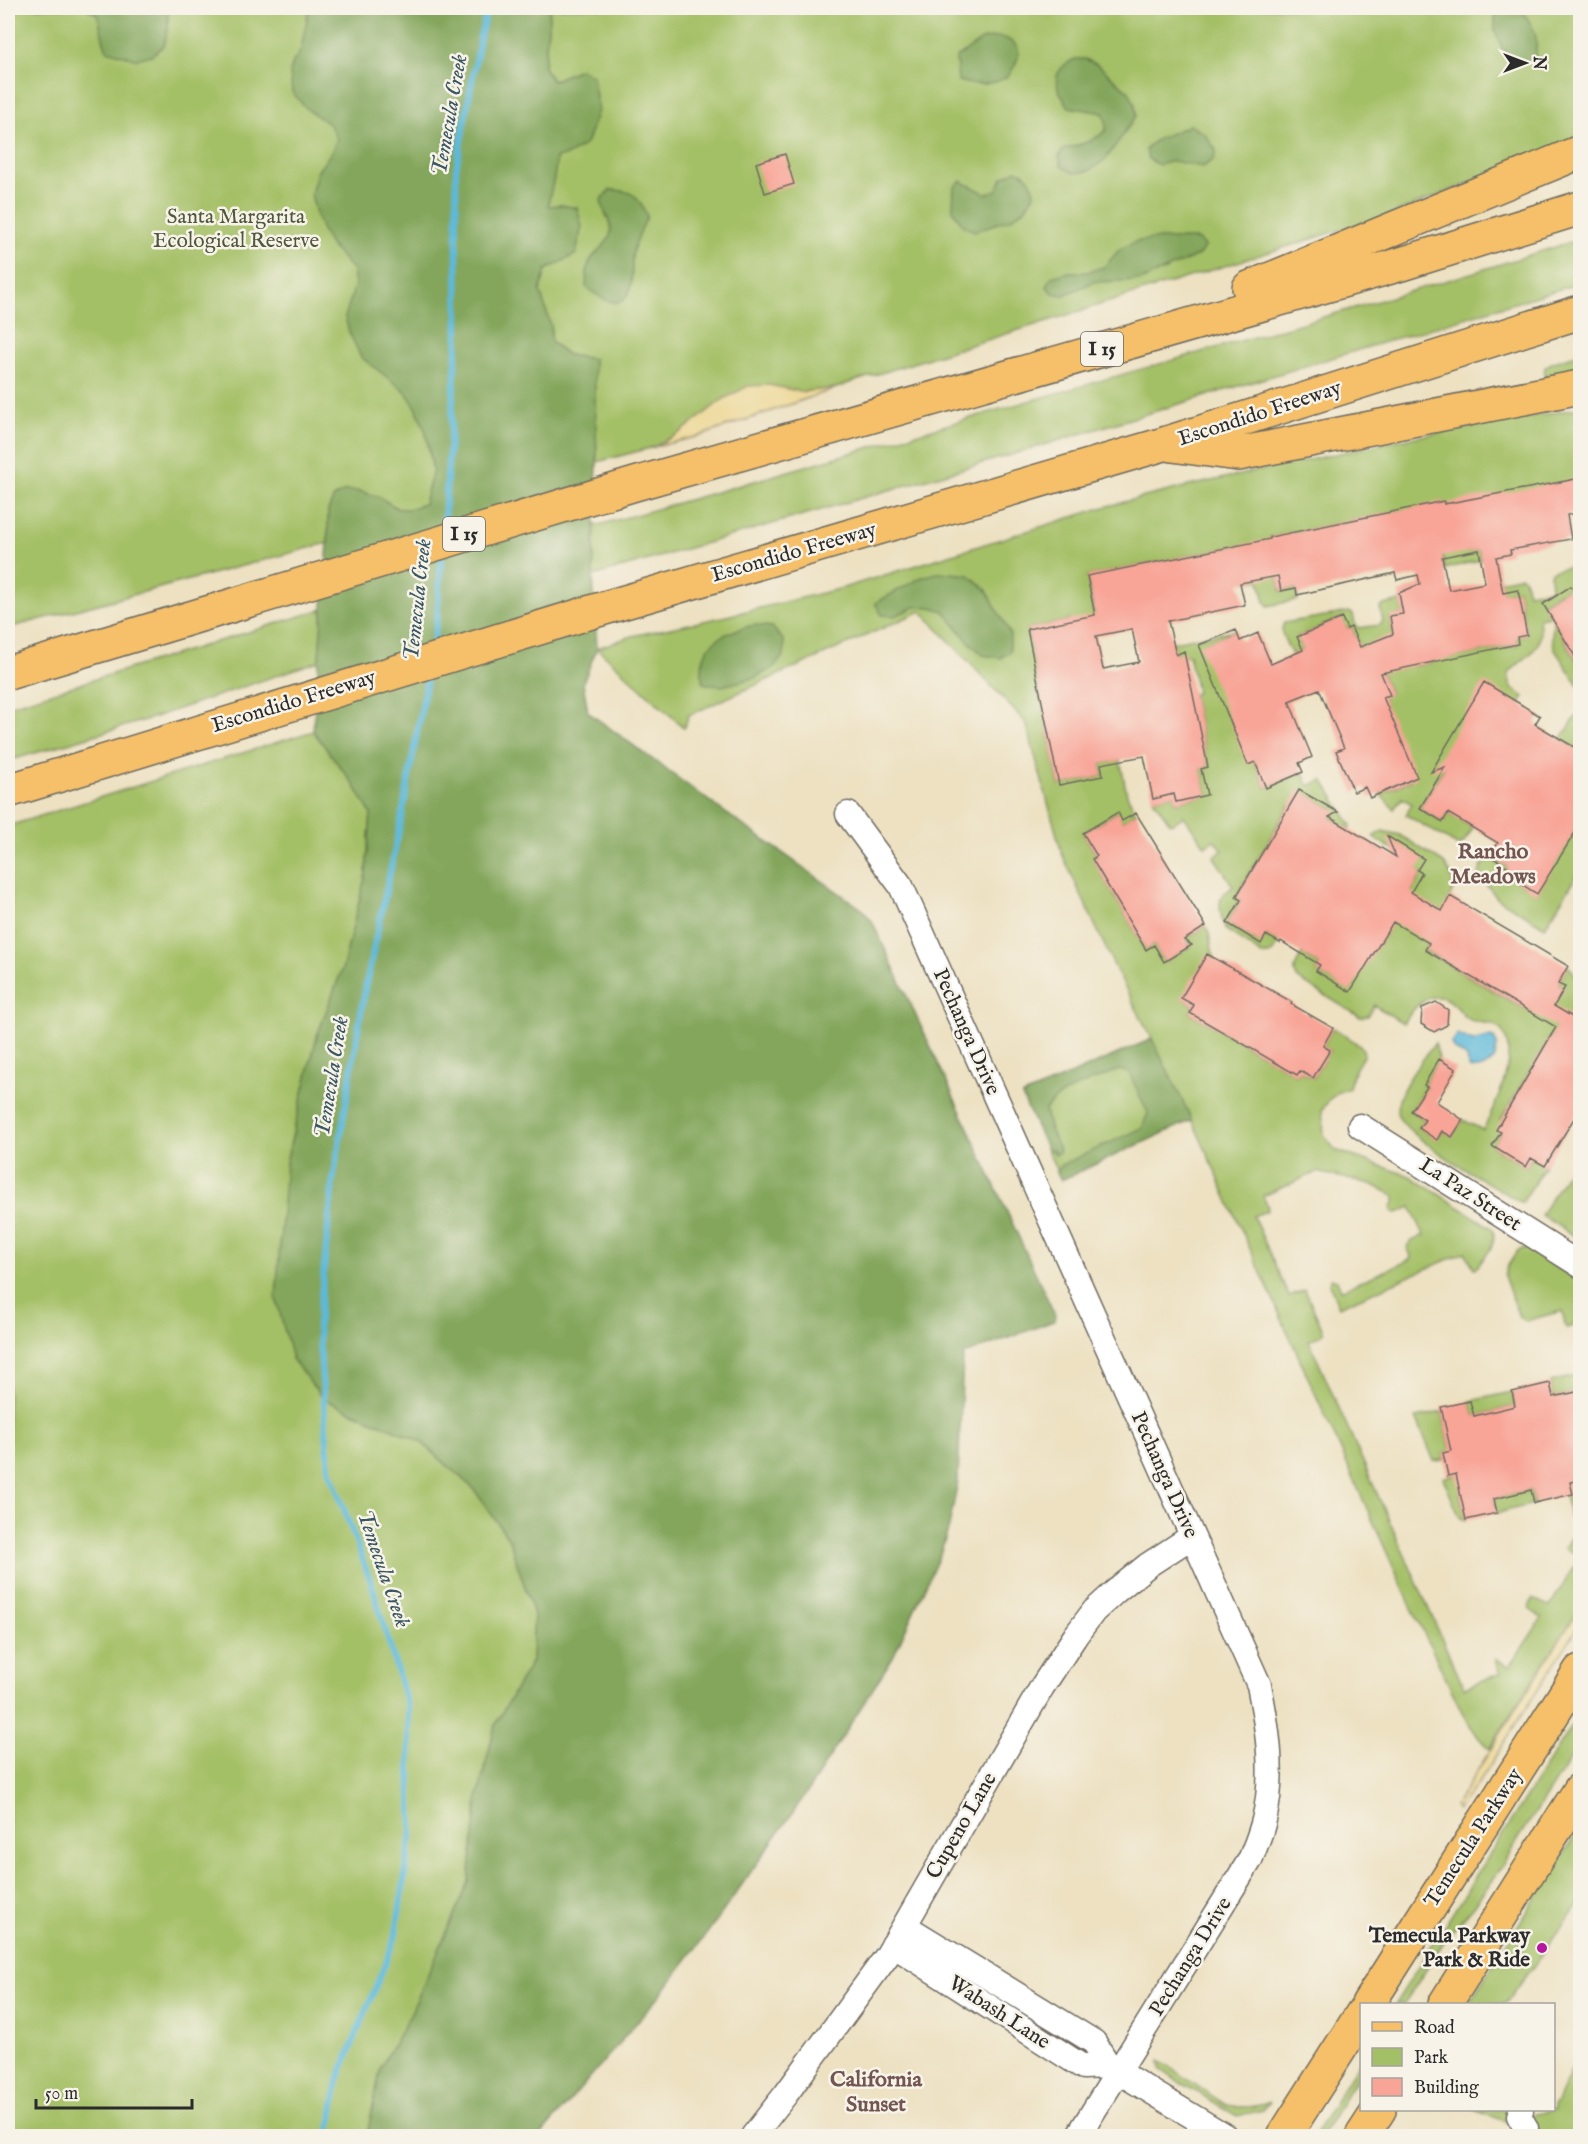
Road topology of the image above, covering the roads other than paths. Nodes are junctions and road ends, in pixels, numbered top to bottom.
1 (1581, 152) edge
2 (1581, 208) edge
3 (1581, 312) edge
4 (1089, 353) junction
5 (1581, 387) edge
6 (1164, 444) junction
7 (8, 673) edge
8 (8, 791) edge
9 (848, 814) dead end
10 (1360, 1126) dead end
11 (1581, 1265) edge
12 (1191, 1537) junction
13 (1581, 1671) edge
14 (1581, 1790) edge
15 (899, 1936) junction
16 (1369, 2003) edge
17 (1446, 2003) edge
18 (1360, 2017) edge
19 (1114, 2069) junction
20 (1378, 2111) edge
21 (1520, 2111) edge
22 (753, 2136) edge
23 (1078, 2136) edge
24 (1225, 2136) edge
25 (1284, 2136) edge
26 (1362, 2136) edge
27 (1525, 2136) edge

1 - 4 main road
2 - 4 main road, I 15
3 - 6 main road, Escondido Freeway
4 - 7 main road, I 15
5 - 6 main road
6 - 8 main road, Escondido Freeway
9 - 12 street, Pechanga Drive
10 - 11 street, La Paz Street
12 - 15 street, Cupeno Lane
12 - 19 street, Pechanga Drive
13 - 16 main road, Temecula Parkway
14 - 17 main road
15 - 19 street, Wabash Lane
15 - 22 street, Cupeno Lane
18 - 25 main road
19 - 23 street, Pechanga Drive
19 - 24 street, Wabash Lane
20 - 26 main road
21 - 27 street

